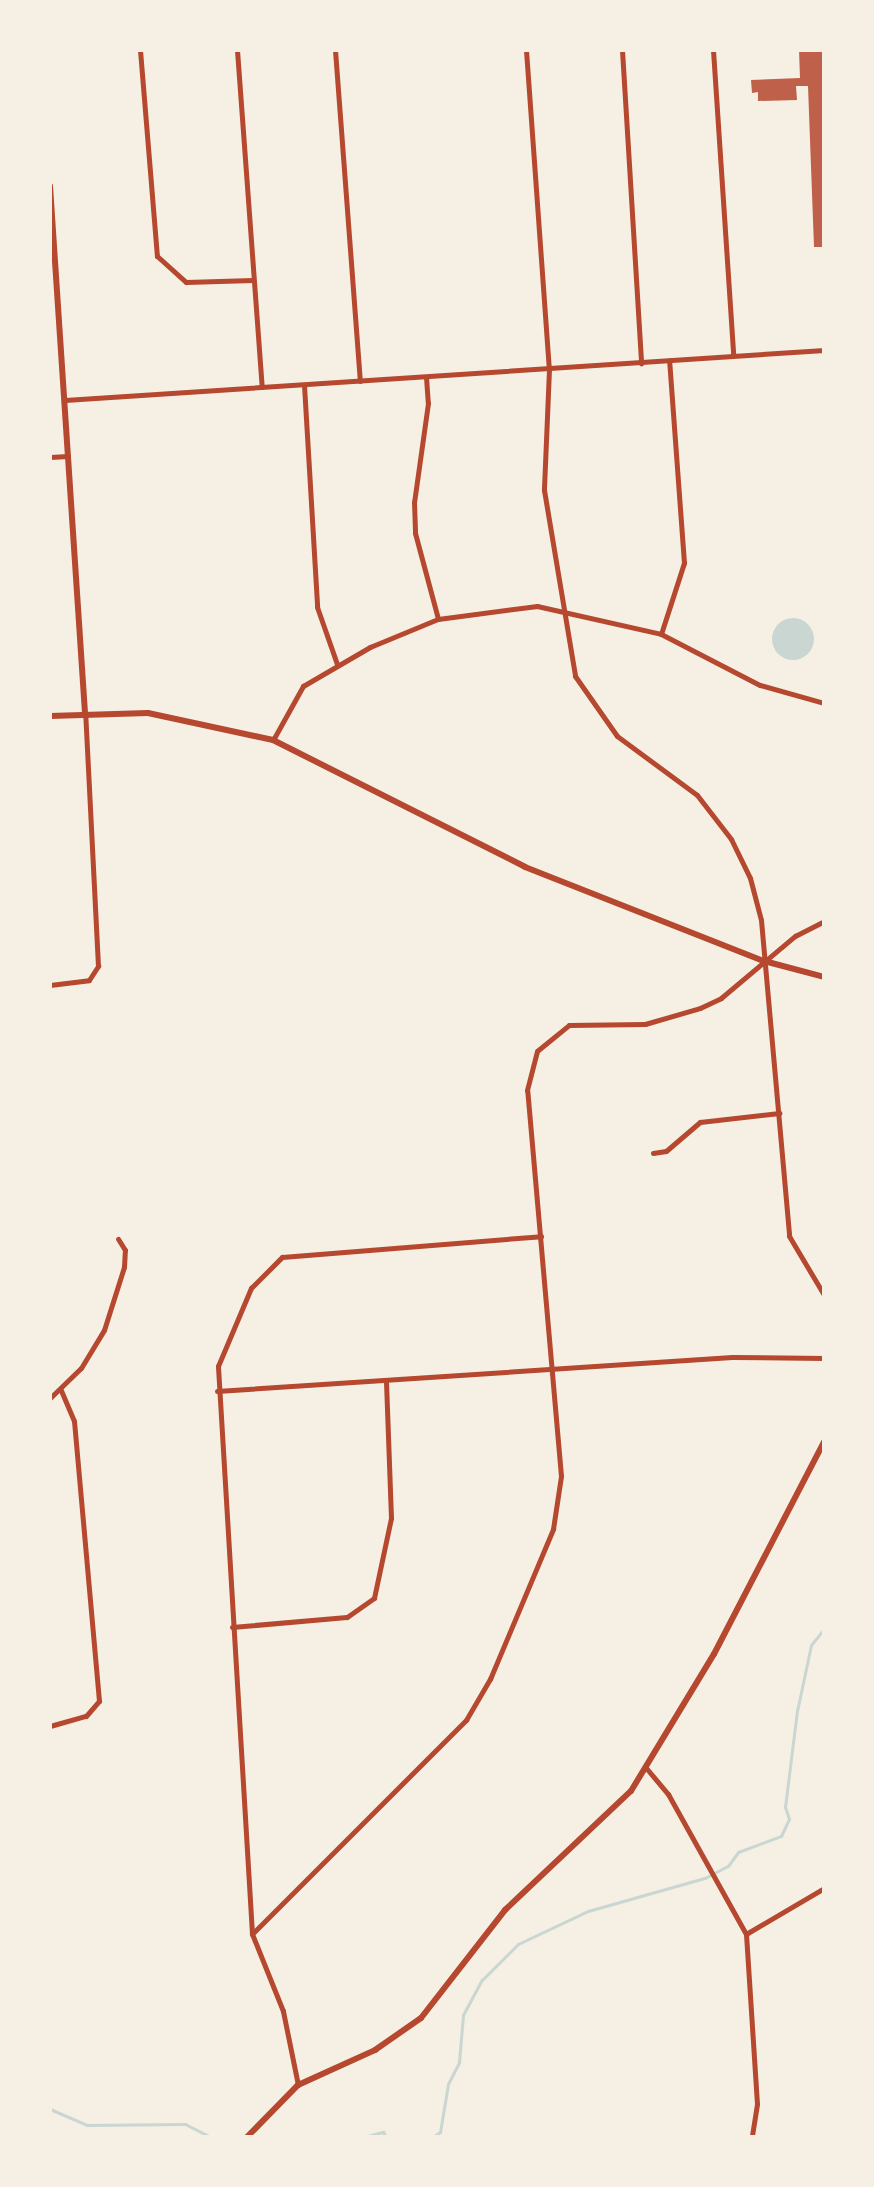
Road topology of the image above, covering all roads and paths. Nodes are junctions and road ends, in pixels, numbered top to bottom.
1 (140, 50) edge
2 (237, 50) edge
3 (335, 50) edge
4 (526, 50) edge
5 (622, 50) edge
6 (713, 50) edge
7 (50, 186) edge
8 (52, 232) edge
9 (253, 280) junction
10 (824, 350) edge
11 (733, 355) junction
12 (669, 361) junction
13 (641, 363) junction
14 (549, 369) junction
15 (426, 377) junction
16 (360, 381) junction
17 (304, 385) junction
18 (262, 387) junction
19 (65, 400) junction
20 (68, 456) junction
21 (50, 457) edge
22 (563, 612) junction
23 (438, 619) junction
24 (661, 634) junction
25 (337, 664) junction
26 (824, 703) edge
27 (85, 713) junction
28 (50, 716) edge
29 (273, 740) junction
30 (824, 921) edge
31 (764, 961) junction
32 (824, 977) edge
33 (50, 985) edge
34 (779, 1113) junction
35 (653, 1153) dead end
36 (541, 1236) junction
37 (118, 1239) dead end
38 (824, 1295) edge
39 (824, 1358) edge
40 (552, 1369) junction
41 (386, 1381) junction
42 (61, 1390) junction
43 (217, 1391) junction
44 (50, 1398) edge
45 (824, 1442) edge
46 (232, 1627) junction
47 (50, 1726) edge
48 (647, 1769) junction
49 (824, 1888) edge
50 (252, 1934) junction
51 (746, 1934) junction
52 (298, 2085) junction
53 (247, 2137) edge
54 (752, 2137) edge

1 - 9 street
2 - 9 street
3 - 16 street
4 - 14 street
5 - 13 street
6 - 11 street
7 - 8 street
8 - 19 street
9 - 18 street
10 - 11 street
11 - 12 street
12 - 13 street
12 - 24 street
13 - 14 street
14 - 15 street
14 - 22 street
15 - 16 street
15 - 23 street
16 - 17 street
17 - 18 street
17 - 25 street
18 - 19 street
19 - 20 street
20 - 21 street
20 - 27 street
22 - 23 street
22 - 24 street
22 - 31 street
23 - 25 street
24 - 26 street
25 - 29 street
27 - 28 street
27 - 29 street
27 - 33 street
29 - 31 street
30 - 31 street
31 - 32 street
31 - 34 street
31 - 36 street
34 - 35 street
34 - 38 street
36 - 40 street
36 - 43 street
37 - 42 street
39 - 40 street
40 - 41 street
40 - 50 street
41 - 43 street
41 - 46 street
42 - 44 street
42 - 47 street
43 - 46 street
45 - 48 street
46 - 50 street
48 - 51 street
48 - 52 street
49 - 51 street
50 - 52 street
51 - 54 street
52 - 53 street

